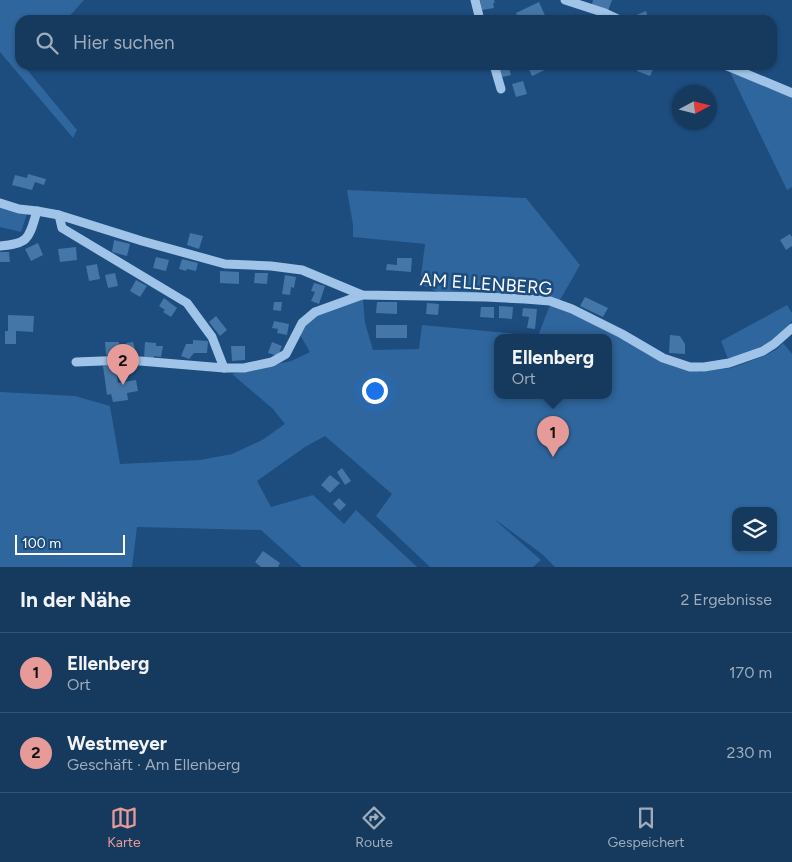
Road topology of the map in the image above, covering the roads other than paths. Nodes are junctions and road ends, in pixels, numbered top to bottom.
1 (475, 0) edge
2 (565, 0) edge
3 (479, 15) edge
4 (609, 15) edge
5 (495, 70) edge
6 (737, 70) edge
7 (501, 89) dead end
8 (792, 94) edge
9 (0, 204) edge
10 (37, 211) junction
11 (59, 215) junction
12 (0, 246) edge
13 (362, 295) junction
14 (792, 328) edge
15 (76, 362) dead end
16 (224, 368) junction

1 - 3 street
2 - 4 street
5 - 7 street
6 - 8 street
9 - 10 street, AM ELLENBERG
10 - 11 street, AM ELLENBERG
10 - 12 street
11 - 13 street, AM ELLENBERG
11 - 16 street
13 - 14 street, AM ELLENBERG
13 - 16 street, AM ELLENBERG
15 - 16 street, AM ELLENBERG

